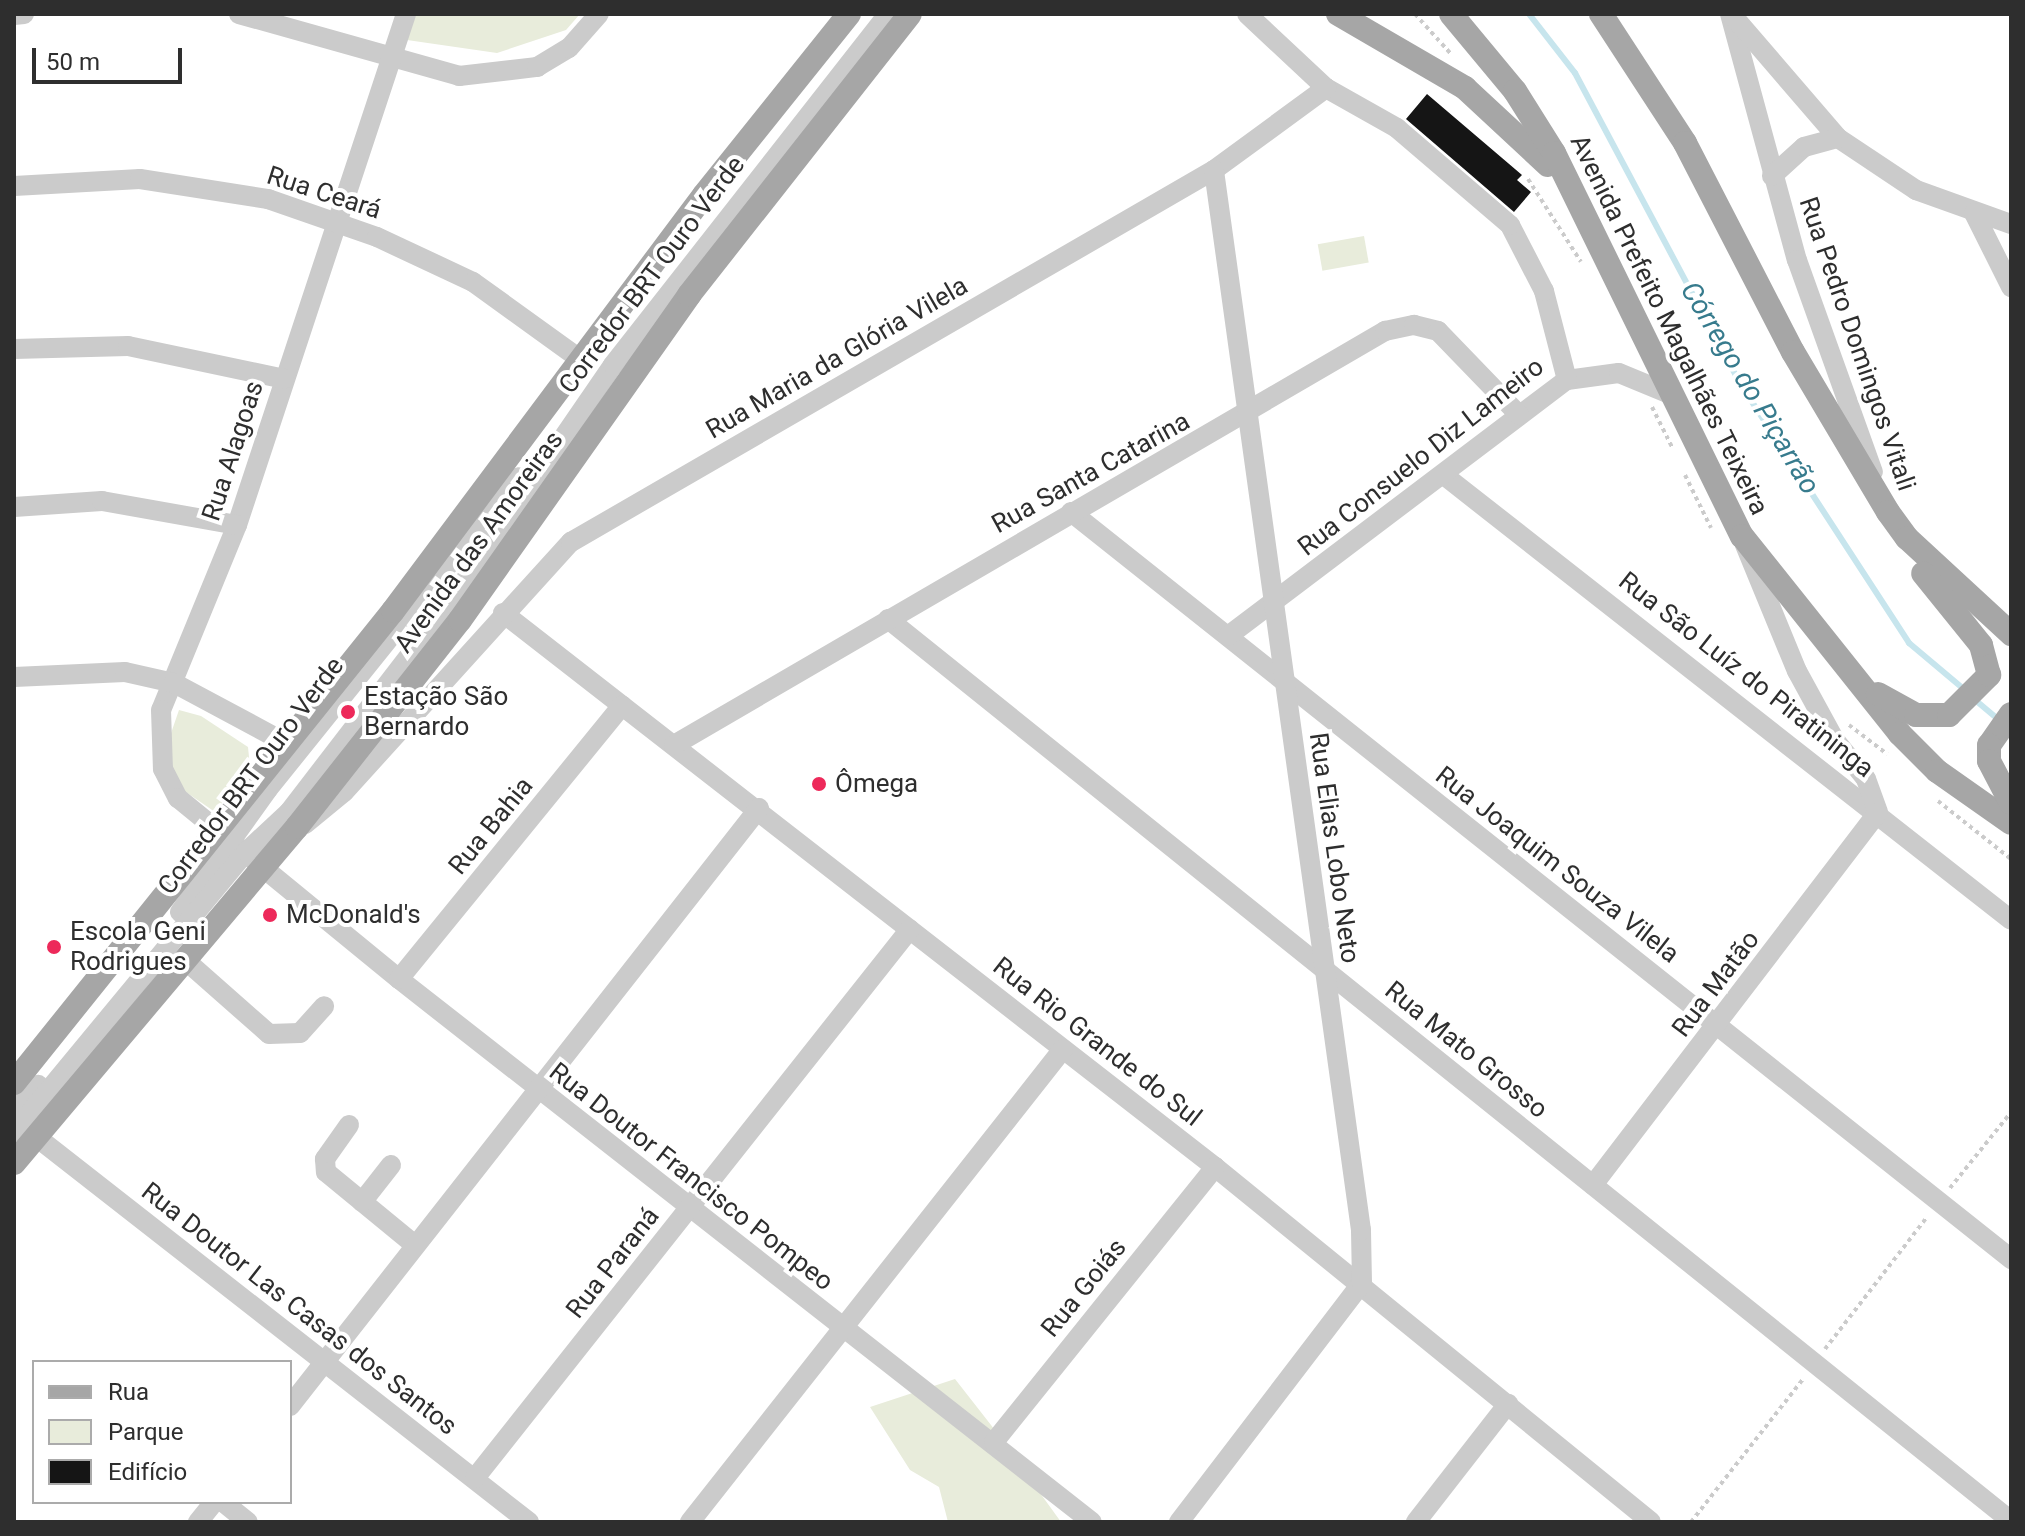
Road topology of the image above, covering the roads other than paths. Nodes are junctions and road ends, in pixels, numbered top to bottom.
1 (24, 14) edge
2 (239, 14) edge
3 (406, 14) edge
4 (599, 14) edge
5 (849, 14) edge
6 (876, 14) edge
7 (888, 14) edge
8 (910, 14) edge
9 (1247, 14) edge
10 (1338, 14) edge
11 (1451, 14) edge
12 (1601, 14) edge
13 (1731, 14) edge
14 (14, 15) edge
15 (391, 61) junction
16 (1326, 88) junction
17 (1838, 138) junction
18 (1214, 170) junction
19 (1772, 176) junction
20 (14, 186) edge
21 (1585, 211) junction
22 (1974, 213) junction
23 (338, 223) junction
24 (2011, 224) edge
25 (2010, 279) edge
26 (14, 349) edge
27 (584, 362) junction
28 (284, 379) junction
29 (1567, 380) junction
30 (1670, 394) junction
31 (1249, 415) junction
32 (1519, 415) junction
33 (1445, 476) junction
34 (14, 507) edge
35 (1071, 512) junction
36 (1888, 512) junction
37 (237, 525) junction
38 (1742, 536) junction
39 (1907, 538) junction
40 (1274, 604) junction
41 (503, 613) junction
42 (888, 619) junction
43 (2011, 634) edge
44 (1228, 636) junction
45 (1846, 672) junction
46 (14, 677) edge
47 (1284, 682) junction
48 (174, 683) junction
49 (622, 706) junction
50 (2010, 714) edge
51 (288, 744) junction
52 (674, 745) junction
53 (2011, 803) edge
54 (759, 808) junction
55 (1878, 812) junction
56 (2011, 823) edge
57 (297, 827) junction
58 (241, 848) junction
59 (2011, 920) edge
60 (910, 929) junction
61 (184, 959) junction
62 (1325, 969) junction
63 (399, 979) junction
64 (324, 1006) dead end
65 (1717, 1026) junction
66 (1063, 1049) junction
67 (14, 1083) edge
68 (536, 1089) junction
69 (20, 1124) edge
70 (349, 1125) dead end
71 (14, 1163) edge
72 (391, 1165) dead end
73 (1215, 1167) junction
74 (1593, 1185) junction
75 (362, 1202) junction
76 (688, 1210) junction
77 (415, 1245) junction
78 (2011, 1259) edge
79 (1362, 1283) junction
80 (842, 1327) junction
81 (323, 1365) junction
82 (292, 1404) edge
83 (1508, 1404) junction
84 (994, 1442) junction
85 (475, 1478) junction
86 (212, 1504) edge
87 (226, 1504) edge
88 (2011, 1521) edge
89 (198, 1522) edge
90 (248, 1522) edge
91 (529, 1522) edge
92 (690, 1522) edge
93 (1092, 1522) edge
94 (1179, 1522) edge
95 (1416, 1522) edge
96 (1651, 1522) edge

1 - 14 street
2 - 15 street
3 - 15 street, Rua Alagoas
4 - 15 street
5 - 27 main road, Avenida das Amoreiras
6 - 58 street, Corredor BRT Ouro Verde
7 - 58 street, Corredor BRT Ouro Verde
8 - 57 main road, Avenida das Amoreiras
9 - 16 street, Rua Consuelo Diz Lameiro
10 - 21 main road
11 - 21 main road, Avenida Prefeito Magalhães Teixeira
12 - 36 main road
13 - 17 street
13 - 19 street
15 - 23 street, Rua Alagoas
16 - 18 street
16 - 29 street, Rua Consuelo Diz Lameiro
17 - 19 street, Rua Pedro Domingos Vitali
17 - 22 street
18 - 31 street, Rua Elias Lobo Neto
18 - 41 street, Rua Maria da Glória Vilela
19 - 36 street, Rua Pedro Domingos Vitali
20 - 23 street, Rua Ceará
21 - 30 main road, Avenida Prefeito Magalhães Teixeira
22 - 24 street
22 - 25 street
23 - 27 street, Rua Ceará
23 - 28 street, Rua Alagoas
26 - 28 street
27 - 51 main road, Avenida das Amoreiras
28 - 37 street, Rua Alagoas
29 - 30 street
29 - 32 street, Rua Consuelo Diz Lameiro
30 - 38 main road, Avenida Prefeito Magalhães Teixeira
31 - 32 street, Rua Santa Catarina
31 - 35 street, Rua Santa Catarina
31 - 40 street, Rua Elias Lobo Neto
32 - 33 street, Rua Consuelo Diz Lameiro
33 - 40 street, Rua Consuelo Diz Lameiro
33 - 55 street, Rua São Luíz do Piratininga
34 - 37 street
35 - 42 street, Rua Santa Catarina
35 - 44 street, Rua Joaquim Souza Vilela
36 - 39 main road
37 - 48 street, Rua Alagoas
38 - 45 main road, Avenida Prefeito Magalhães Teixeira
38 - 55 street
39 - 43 main road
39 - 45 main road
40 - 44 street, Rua Consuelo Diz Lameiro
40 - 47 street, Rua Elias Lobo Neto
41 - 49 street, Rua Rio Grande do Sul
41 - 57 street, Rua Maria da Glória Vilela
42 - 52 street, Rua Santa Catarina
42 - 62 street, Rua Mato Grosso
44 - 47 street, Rua Joaquim Souza Vilela
45 - 56 main road, Avenida Prefeito Magalhães Teixeira
46 - 48 street
47 - 62 street, Rua Elias Lobo Neto
47 - 65 street, Rua Joaquim Souza Vilela
48 - 51 street
48 - 58 street, Rua Alagoas
49 - 52 street, Rua Rio Grande do Sul
49 - 63 street, Rua Bahia
50 - 53 main road
51 - 58 main road, Avenida das Amoreiras
52 - 54 street, Rua Rio Grande do Sul
54 - 60 street, Rua Rio Grande do Sul
54 - 68 street
55 - 59 street, Rua São Luíz do Piratininga
55 - 65 street, Rua Matão
57 - 58 main road, Avenida das Amoreiras
58 - 61 main road, Avenida das Amoreiras
58 - 63 street, Rua Doutor Francisco Pompeo
58 - 67 main road, Avenida das Amoreiras
58 - 69 street, Corredor BRT Ouro Verde
60 - 66 street, Rua Rio Grande do Sul
60 - 76 street, Rua Paraná
61 - 64 street
61 - 69 main road, Avenida das Amoreiras
62 - 74 street, Rua Mato Grosso
62 - 79 street, Rua Elias Lobo Neto
63 - 68 street, Rua Doutor Francisco Pompeo
65 - 74 street, Rua Matão
65 - 78 street, Rua Joaquim Souza Vilela
66 - 73 street, Rua Rio Grande do Sul
66 - 80 street
68 - 76 street, Rua Doutor Francisco Pompeo
68 - 77 street
69 - 71 main road, Avenida das Amoreiras
69 - 81 street, Rua Doutor Las Casas dos Santos
70 - 75 street
72 - 75 street
73 - 79 street, Rua Rio Grande do Sul
73 - 84 street, Rua Goiás
74 - 88 street, Rua Mato Grosso
75 - 77 street
76 - 80 street, Rua Doutor Francisco Pompeo
76 - 85 street, Rua Paraná
77 - 81 street
79 - 83 street, Rua Rio Grande do Sul
79 - 94 street
80 - 84 street, Rua Doutor Francisco Pompeo
80 - 92 street
81 - 82 street
81 - 85 street, Rua Doutor Las Casas dos Santos
83 - 95 street
83 - 96 street, Rua Rio Grande do Sul
84 - 93 street, Rua Doutor Francisco Pompeo
85 - 91 street, Rua Doutor Las Casas dos Santos
86 - 89 street
87 - 90 street

